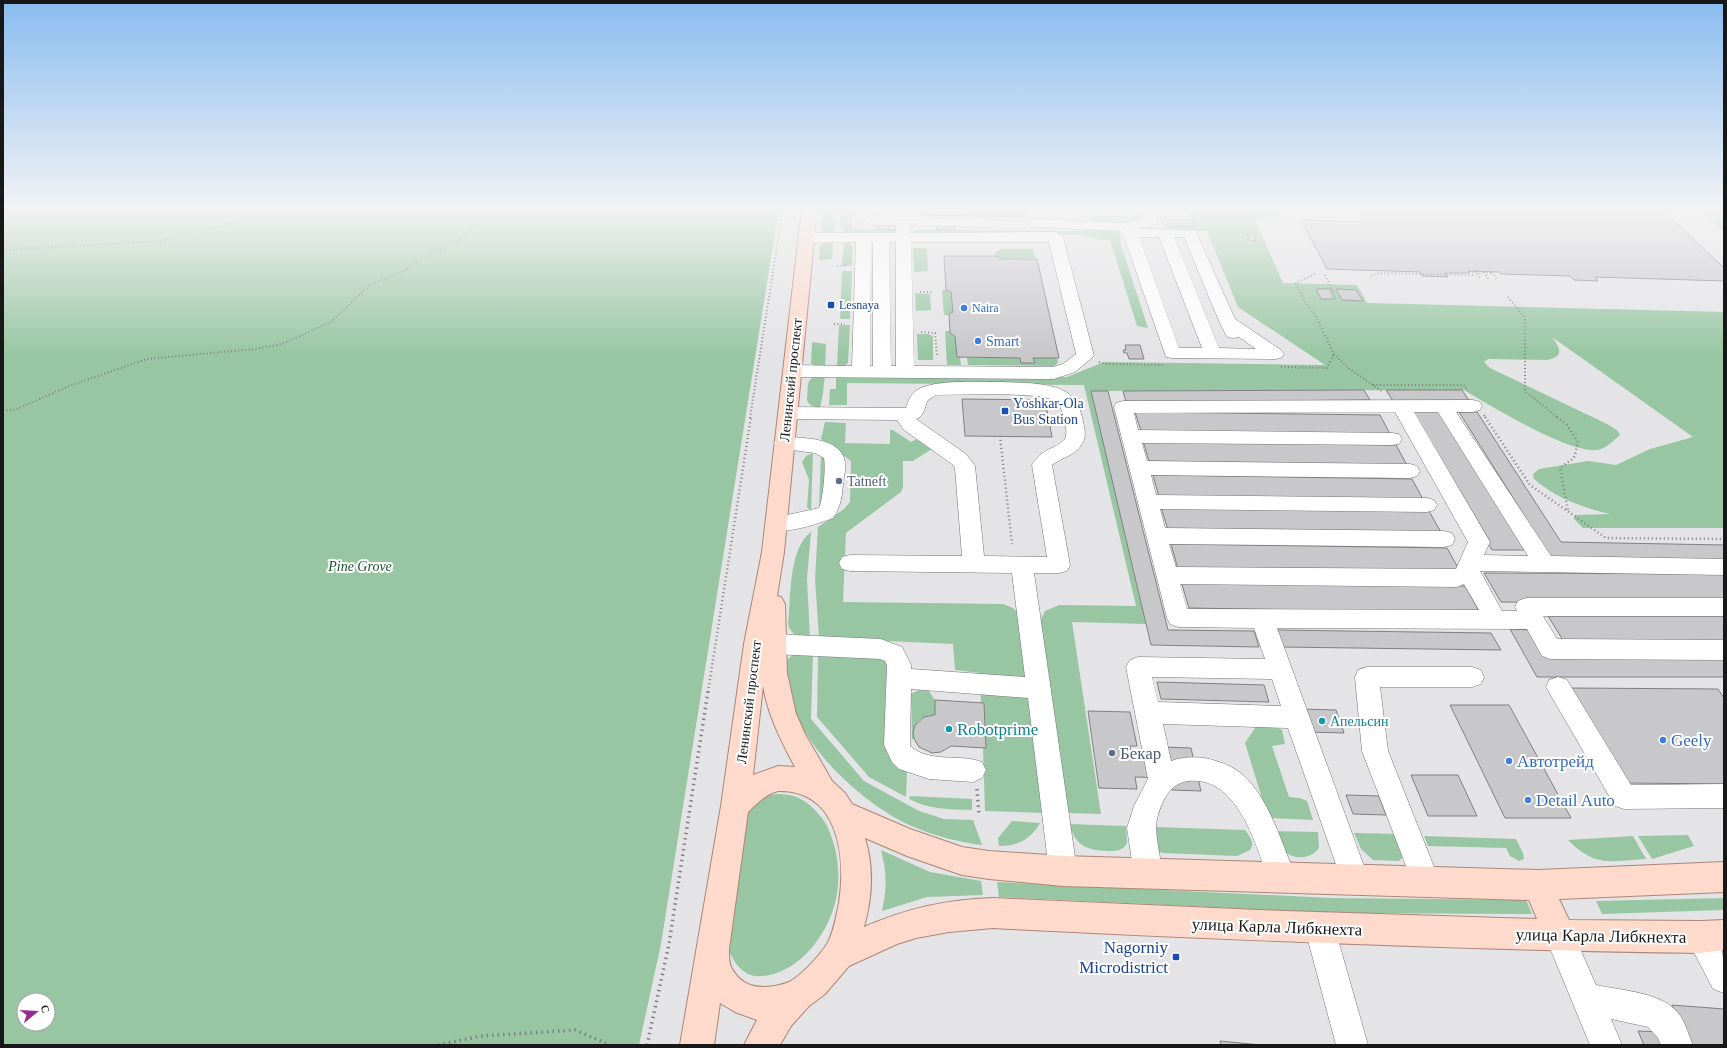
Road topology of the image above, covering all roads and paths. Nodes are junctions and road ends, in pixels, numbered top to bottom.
1 (425, 257) edge
2 (775, 257) edge
3 (804, 257) edge
4 (864, 257) edge
5 (881, 257) edge
6 (902, 257) edge
7 (1060, 257) edge
8 (1138, 257) edge
9 (1174, 257) edge
10 (1200, 257) edge
11 (1476, 272) junction
12 (1484, 272) junction
13 (1315, 274) dead end
14 (1325, 274) dead end
15 (1372, 276) dead end
16 (1481, 280) dead end
17 (1490, 280) dead end
18 (1497, 280) dead end
19 (1334, 293) dead end
20 (1508, 297) dead end
21 (1227, 321) junction
22 (935, 332) dead end
23 (1213, 354) junction
24 (1242, 354) junction
25 (1334, 354) junction
26 (1310, 368) dead end
27 (792, 371) junction
28 (861, 372) junction
29 (882, 372) junction
30 (905, 372) junction
31 (938, 372) junction
32 (1374, 385) junction
33 (1474, 403) junction
34 (1396, 406) junction
35 (1443, 406) junction
36 (3, 411) edge
37 (787, 413) junction
38 (903, 414) junction
39 (1000, 436) dead end
40 (1131, 436) junction
41 (1392, 439) dead end
42 (784, 443) junction
43 (1139, 468) junction
44 (1410, 471) dead end
45 (1148, 502) junction
46 (1428, 505) dead end
47 (1568, 511) junction
48 (776, 524) junction
49 (1157, 536) junction
50 (1444, 539) dead end
51 (1724, 539) edge
52 (773, 552) junction
53 (1017, 554) junction
54 (850, 562) dead end
55 (974, 564) junction
56 (1545, 564) junction
57 (1724, 567) edge
58 (1463, 570) junction
59 (1167, 576) junction
60 (1724, 607) edge
61 (1262, 618) junction
62 (1496, 620) junction
63 (1533, 620) junction
64 (773, 644) junction
65 (1724, 650) edge
66 (1280, 669) junction
67 (1472, 677) dead end
68 (899, 678) junction
69 (1558, 687) dead end
70 (1039, 688) junction
71 (1148, 713) junction
72 (1297, 717) junction
73 (973, 770) joint
74 (1162, 782) junction
75 (821, 788) junction
76 (1724, 796) edge
77 (736, 806) junction
78 (843, 814) junction
79 (979, 815) dead end
80 (1063, 871) junction
81 (1148, 874) junction
82 (1724, 877) edge
83 (1282, 878) junction
84 (1356, 880) junction
85 (1426, 882) junction
86 (1538, 885) junction
87 (1320, 929) junction
88 (1560, 936) junction
89 (1712, 936) edge
90 (712, 949) junction
91 (837, 956) junction
92 (1724, 978) edge
93 (800, 994) junction
94 (1587, 999) junction
95 (438, 1045) edge
96 (610, 1045) edge
97 (647, 1045) edge
98 (697, 1045) edge
99 (761, 1045) edge
100 (1352, 1045) edge
101 (1606, 1045) edge
102 (1677, 1045) edge

1 - 36 path
2 - 97 path
3 - 27 main road, Ленинский проспект
4 - 28 street
5 - 29 street
6 - 30 street
7 - 31 street
8 - 23 street
9 - 23 street
10 - 21 street
11 - 12 path
11 - 15 path
11 - 16 path
12 - 17 path
12 - 18 path
13 - 25 path
14 - 19 path
20 - 47 path
21 - 24 street
21 - 24 street
22 - 31 path
23 - 24 street
25 - 26 path
25 - 32 path
27 - 28 street
27 - 37 main road, Ленинский проспект
28 - 29 street
29 - 30 street
30 - 31 street
32 - 33 path
32 - 34 path
33 - 35 street
33 - 47 path
34 - 35 street
34 - 40 street
34 - 58 street
35 - 56 street
37 - 38 street
37 - 42 main road, Ленинский проспект
38 - 53 street
38 - 55 street
39 - 53 path
40 - 41 street
40 - 43 street
42 - 48 main road, Ленинский проспект
42 - 48 street
43 - 44 street
43 - 45 street
45 - 46 street
45 - 49 street
47 - 51 path
48 - 52 main road, Ленинский проспект
49 - 50 street
49 - 59 street
52 - 64 main road, Ленинский проспект
52 - 77 main road, Ленинский проспект
53 - 55 street
53 - 70 street
54 - 55 street
56 - 57 street
56 - 58 street
58 - 59 street
58 - 62 street
59 - 61 street
60 - 63 street
61 - 62 street
61 - 66 street
62 - 63 street
63 - 65 street
64 - 68 street
64 - 75 main road, Ленинский проспект
66 - 71 street
66 - 72 street
67 - 85 street
68 - 70 street
68 - 73 street
69 - 76 street
70 - 80 street
71 - 72 street
71 - 74 street
72 - 84 street
73 - 79 path
74 - 81 street
74 - 83 street
75 - 77 main road
75 - 78 main road
77 - 90 main road, Ленинский проспект
78 - 80 main road
78 - 91 main road
80 - 81 main road
81 - 83 main road
82 - 86 main road
83 - 84 main road
84 - 85 main road
85 - 86 main road
86 - 88 main road
87 - 88 main road, улица Карла Либкнехта
87 - 91 main road, улица Карла Либкнехта
87 - 100 street
88 - 89 main road, улица Карла Либкнехта
88 - 94 street
89 - 92 street
90 - 93 main road
90 - 98 main road, Ленинский проспект
91 - 93 main road
93 - 99 main road
94 - 101 street
94 - 102 street
95 - 96 path

